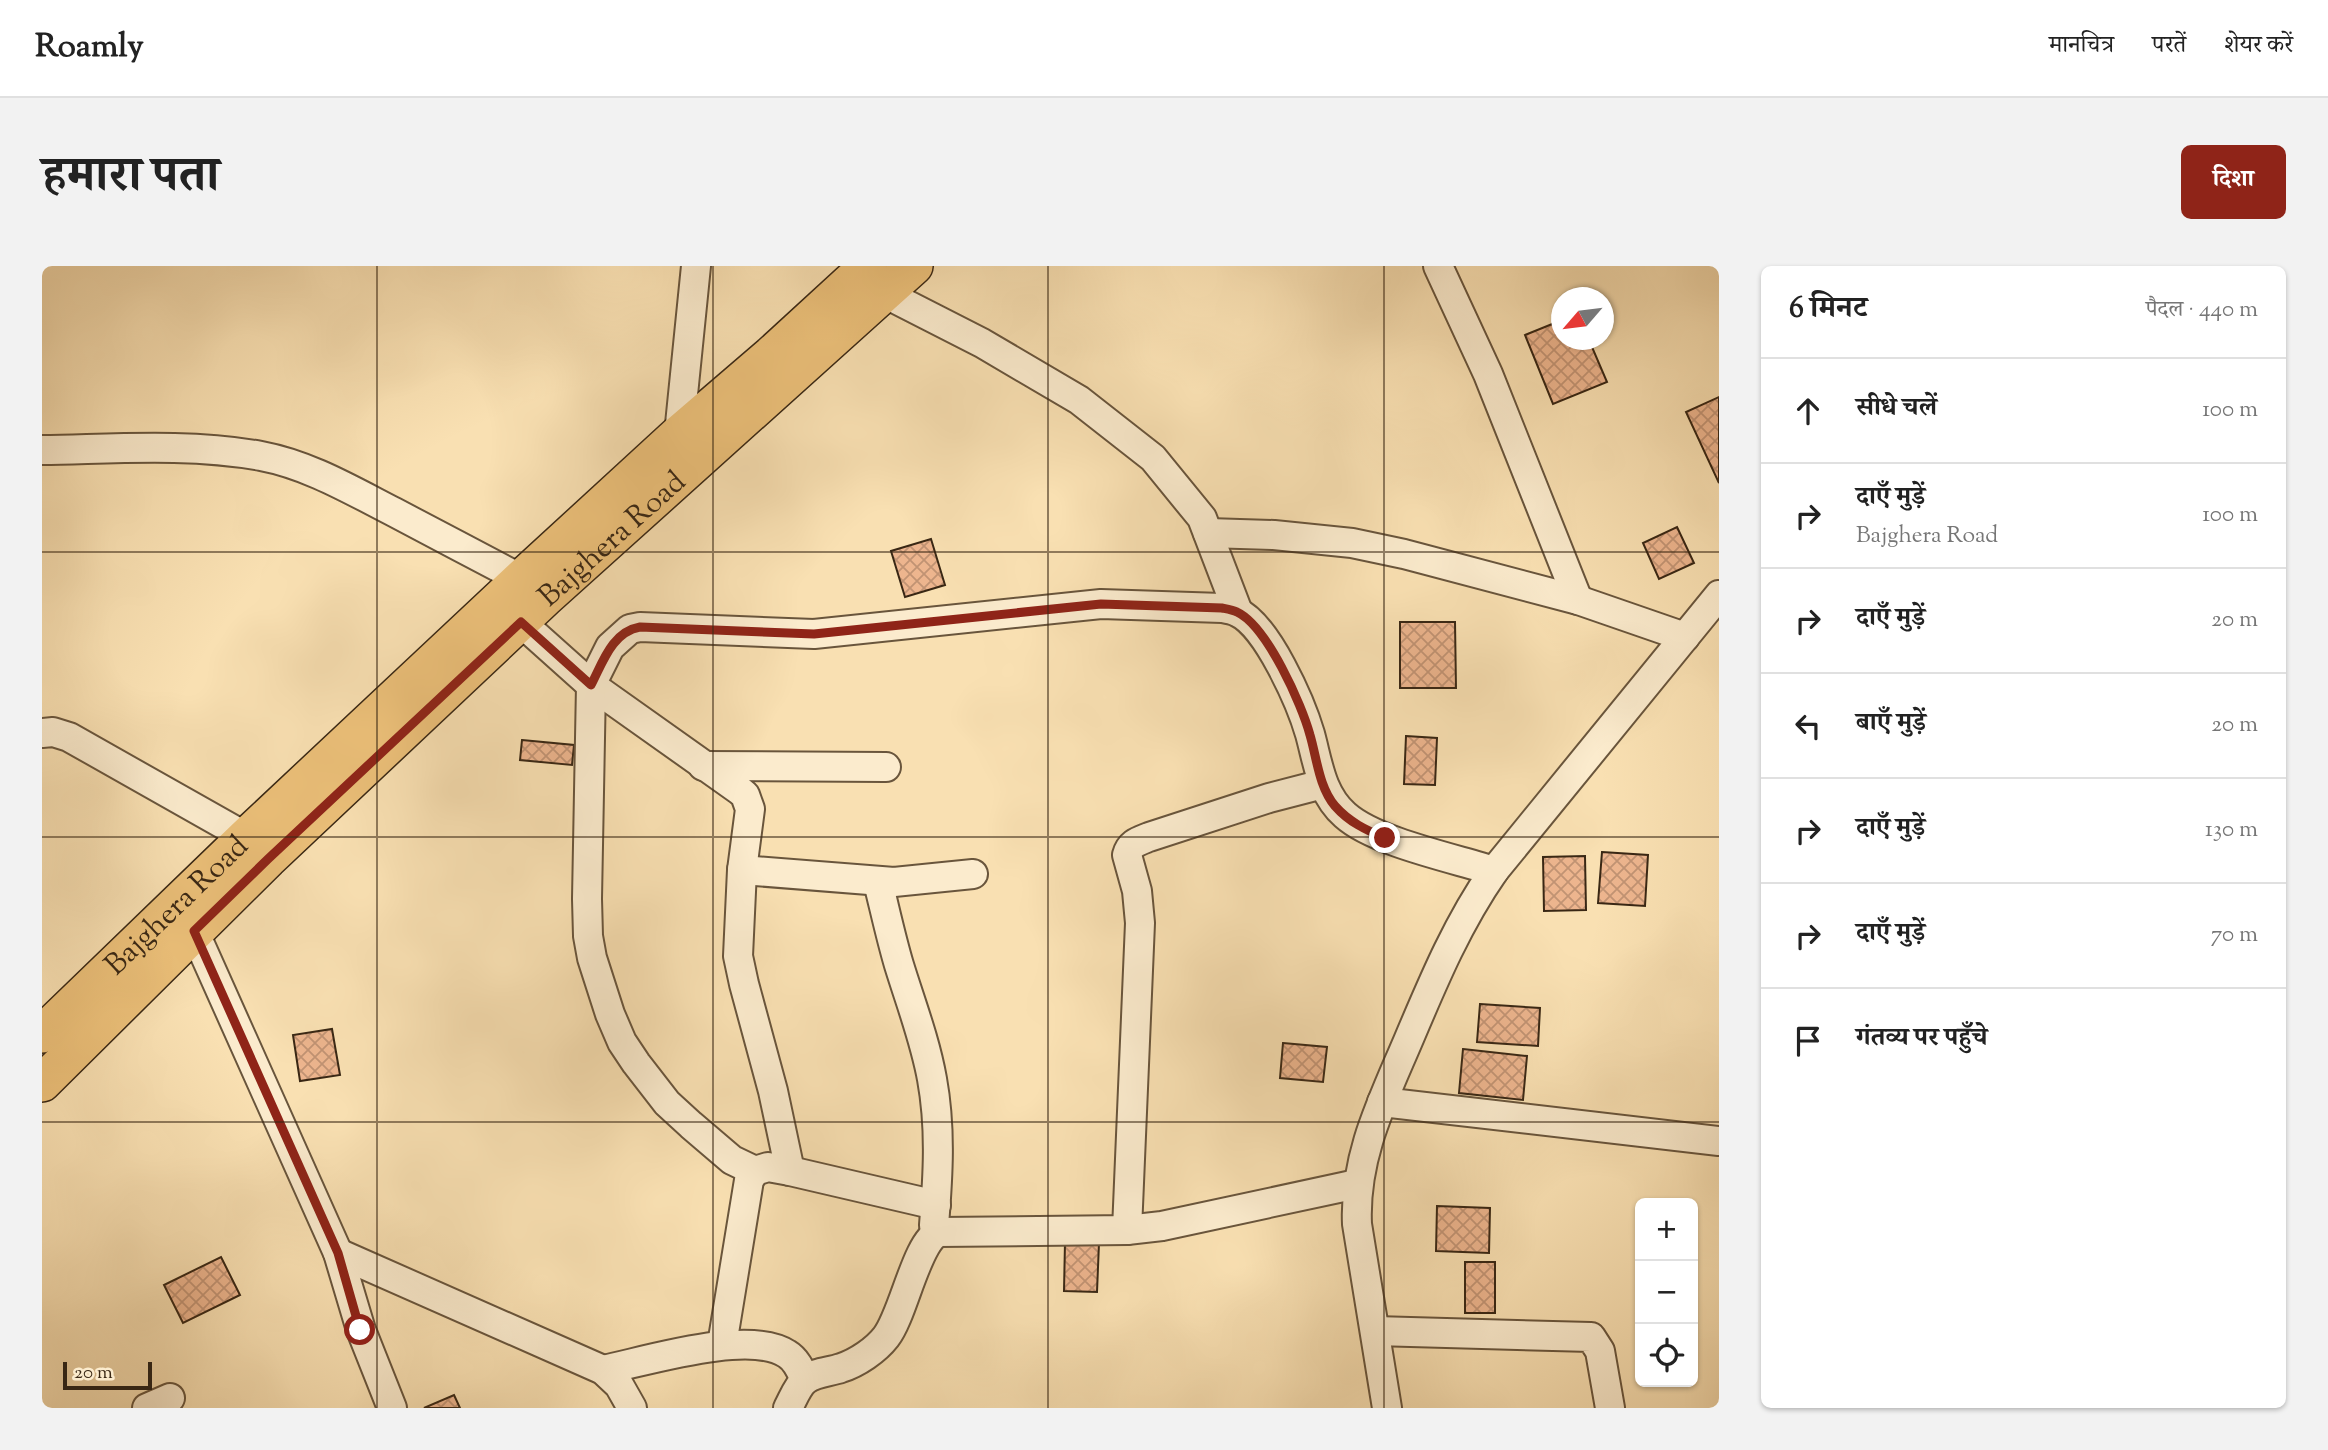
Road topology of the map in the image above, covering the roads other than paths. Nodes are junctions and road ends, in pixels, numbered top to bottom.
1 (696, 266) edge
2 (914, 266) edge
3 (1438, 266) edge
4 (876, 280) edge
5 (679, 434) junction
6 (42, 450) edge
7 (1208, 533) junction
8 (1719, 595) edge
9 (1578, 600) junction
10 (521, 601) junction
11 (1238, 612) junction
12 (1685, 637) junction
13 (591, 685) junction
14 (42, 733) edge
15 (703, 766) junction
16 (886, 766) dead end
17 (1323, 784) junction
18 (246, 837) junction
19 (742, 870) junction
20 (1494, 871) junction
21 (973, 874) dead end
22 (878, 882) junction
23 (194, 931) junction
24 (42, 1034) edge
25 (42, 1083) edge
26 (1382, 1102) junction
27 (1719, 1141) edge
28 (755, 1171) junction
29 (790, 1171) junction
30 (1357, 1184) junction
31 (936, 1205) junction
32 (1127, 1230) junction
33 (934, 1234) junction
34 (338, 1253) junction
35 (1375, 1332) junction
36 (722, 1345) junction
37 (603, 1370) junction
38 (805, 1380) junction
39 (392, 1408) edge
40 (632, 1408) edge
41 (788, 1408) edge
42 (1387, 1408) edge
43 (1610, 1408) edge

1 - 5 street
2 - 4 main road, Bajghera Road
3 - 9 street
4 - 5 main road, Bajghera Road
4 - 7 street
4 - 10 main road, Bajghera Road
5 - 10 main road, Bajghera Road
6 - 10 street
7 - 9 street
7 - 11 street
8 - 12 street
9 - 12 street
10 - 13 street
10 - 18 main road, Bajghera Road
10 - 23 main road, Bajghera Road
11 - 13 street
11 - 17 street
12 - 20 street
13 - 15 street
13 - 28 street
14 - 18 street
15 - 16 street
15 - 19 street
17 - 20 street
17 - 32 street
18 - 24 main road, Bajghera Road
19 - 22 street
19 - 29 street
20 - 26 street
21 - 22 street
22 - 31 street
23 - 25 main road, Bajghera Road
23 - 34 street
26 - 27 street
26 - 30 street
28 - 29 street
28 - 36 street
29 - 31 street
30 - 32 street
30 - 35 street
31 - 33 street
32 - 33 street
33 - 38 street
34 - 37 street
34 - 39 street
35 - 42 street
35 - 43 street
36 - 37 street
36 - 38 street
37 - 40 street
38 - 41 street

